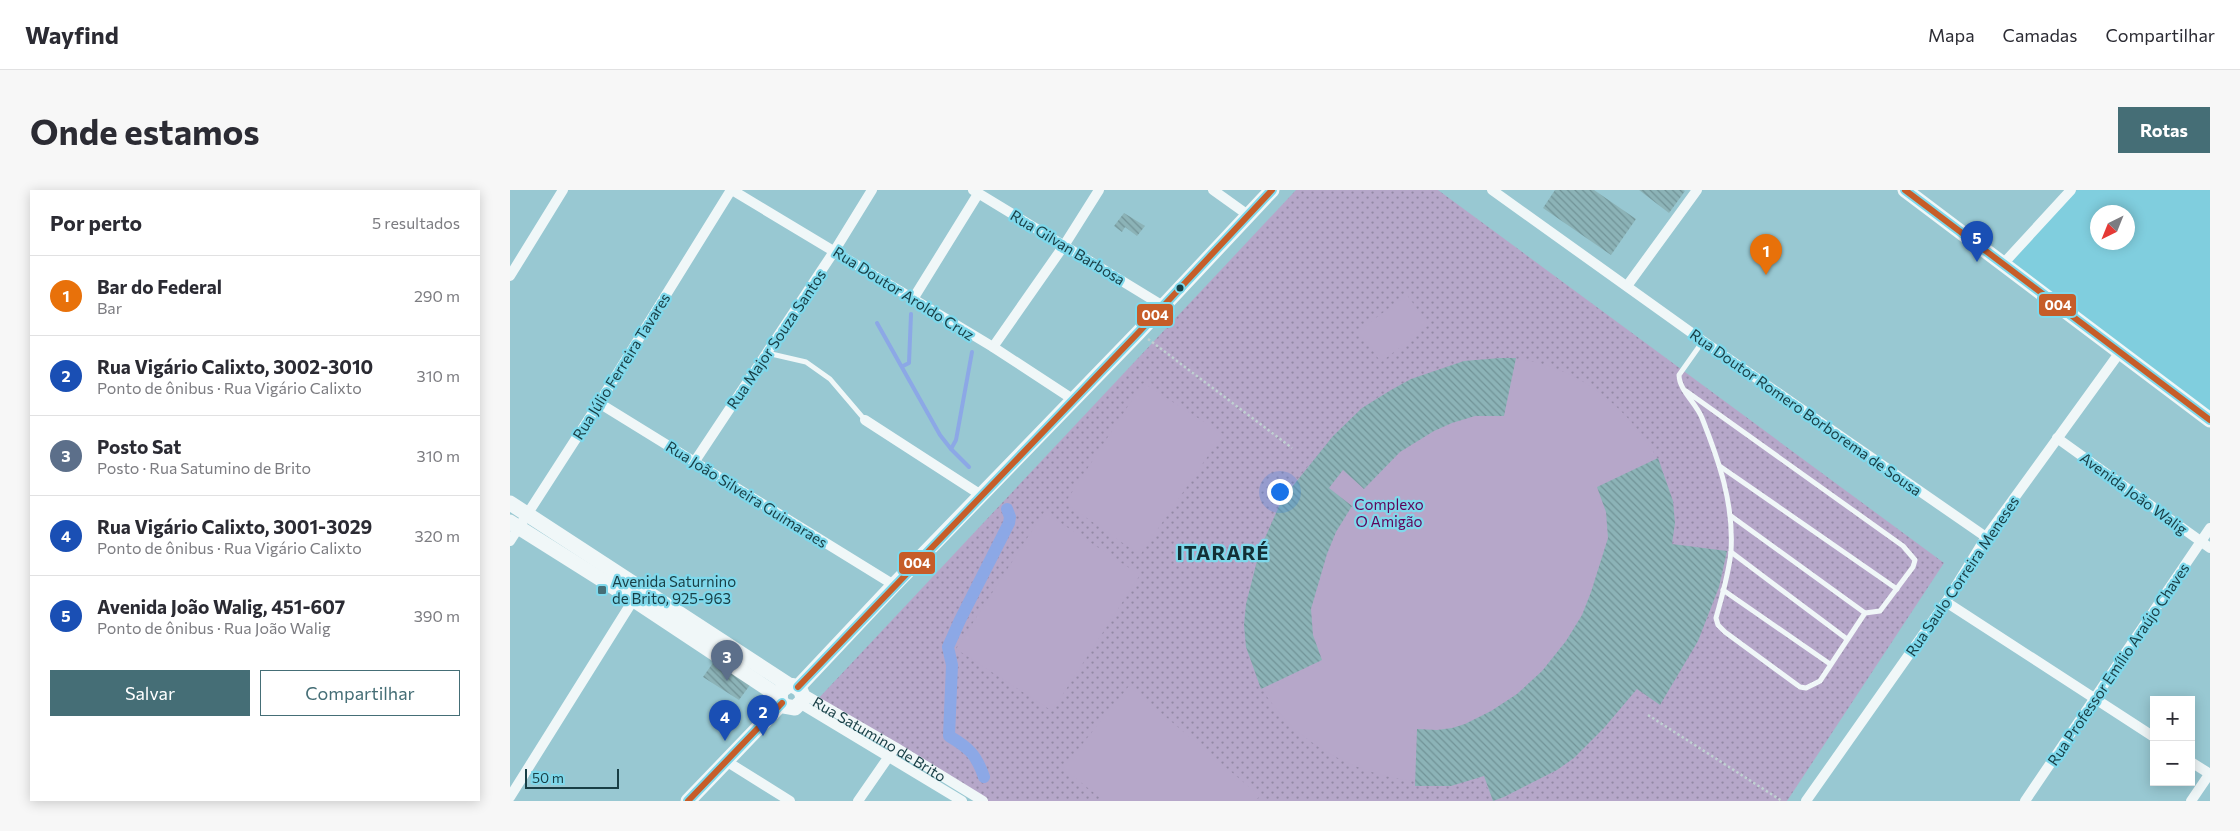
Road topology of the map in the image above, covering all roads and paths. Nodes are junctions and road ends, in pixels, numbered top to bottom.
1 (563, 190) edge
2 (732, 190) edge
3 (872, 190) edge
4 (1099, 190) edge
5 (1213, 190) edge
6 (1272, 190) edge
7 (1492, 190) edge
8 (1697, 190) edge
9 (1905, 190) edge
10 (2071, 190) edge
11 (975, 192) edge
12 (1248, 215) junction
13 (1065, 244) junction
14 (835, 250) junction
15 (2003, 264) junction
16 (510, 276) edge
17 (1627, 286) junction
18 (913, 299) junction
19 (1163, 306) junction
20 (1139, 332) junction
21 (1703, 341) junction
22 (993, 347) junction
23 (2120, 352) junction
24 (767, 353) junction
25 (1686, 391) junction
26 (1074, 400) junction
27 (599, 403) junction
28 (865, 420) joint
29 (2210, 420) edge
30 (2057, 438) junction
31 (1292, 448) dead end
32 (695, 461) junction
33 (1721, 467) junction
34 (981, 495) junction
35 (510, 503) edge
36 (527, 514) junction
37 (1731, 516) junction
38 (514, 525) edge
39 (2210, 528) edge
40 (1986, 537) junction
41 (510, 541) edge
42 (2201, 541) junction
43 (2210, 548) edge
44 (1731, 552) junction
45 (894, 585) junction
46 (1897, 588) junction
47 (1723, 590) junction
48 (637, 594) junction
49 (1946, 602) junction
50 (1865, 613) junction
51 (1846, 639) junction
52 (1830, 664) junction
53 (792, 695) junction
54 (2095, 698) junction
55 (1648, 715) dead end
56 (2150, 734) edge
57 (895, 747) junction
58 (889, 756) junction
59 (726, 760) junction
60 (2195, 765) edge
61 (2210, 774) edge
62 (510, 797) edge
63 (688, 801) edge
64 (790, 801) edge
65 (858, 801) edge
66 (962, 801) edge
67 (983, 801) edge
68 (1782, 801) edge
69 (1806, 801) edge
70 (2026, 801) edge
71 (2191, 801) edge

1 - 16 street
2 - 14 street, Rua Doutor Aroldo Cruz
2 - 27 street, Rua Júlio Ferreira Tavares
3 - 14 street, Rua Major Souza Santos
4 - 13 street
5 - 12 street
6 - 12 main road
7 - 17 street, Rua Doutor Romero Borborema de Sousa
8 - 17 street
9 - 15 main road
10 - 15 street
11 - 13 street, Rua Gilvan Barbosa
11 - 18 street
12 - 19 main road
13 - 19 street, Rua Gilvan Barbosa
13 - 22 street
14 - 18 street, Rua Doutor Aroldo Cruz
14 - 24 street, Rua Major Souza Santos
15 - 23 main road
17 - 21 street, Rua Doutor Romero Borborema de Sousa
18 - 22 street, Rua Doutor Aroldo Cruz
19 - 20 main road
20 - 26 main road
20 - 31 path
21 - 25 lane
21 - 40 street, Rua Doutor Romero Borborema de Sousa
22 - 26 street, Rua Doutor Aroldo Cruz
23 - 29 main road
23 - 30 street, Rua Saulo Correira Meneses
24 - 28 lane
24 - 32 street, Rua Major Souza Santos
25 - 33 lane
25 - 46 lane
26 - 34 main road
27 - 32 street, Rua João Silveira Guimaraes
27 - 36 street, Rua Júlio Ferreira Tavares
28 - 34 street
30 - 40 street, Rua Saulo Correira Meneses
30 - 42 street, Avenida João Walig
32 - 45 street, Rua João Silveira Guimaraes
33 - 37 lane
33 - 46 lane
34 - 45 main road
35 - 36 main road, Rua Satumino de Brito
36 - 38 street, Rua Júlio Ferreira Tavares
36 - 48 main road, Rua Satumino de Brito
37 - 44 lane
37 - 50 lane
38 - 41 street, Rua Júlio Ferreira Tavares
38 - 48 main road, Rua Satumino de Brito
39 - 42 street, Rua Professor Emílio Araújo Chaves
40 - 49 street, Rua Saulo Correira Meneses
42 - 43 street, Avenida João Walig
42 - 54 street, Rua Professor Emílio Araújo Chaves
44 - 47 lane
44 - 51 lane
45 - 53 main road
46 - 50 lane
47 - 52 lane
47 - 52 lane
48 - 53 main road, Rua Satumino de Brito
48 - 62 street
49 - 54 street
49 - 69 street, Rua Saulo Correira Meneses
50 - 51 lane
51 - 52 lane
53 - 57 street, Rua Satumino de Brito
53 - 58 street, Rua Satumino de Brito
53 - 59 main road
54 - 56 street
54 - 70 street, Rua Professor Emílio Araújo Chaves
55 - 68 path
57 - 58 street
57 - 67 street, Rua Satumino de Brito
58 - 65 street
58 - 66 street, Rua Satumino de Brito
59 - 63 main road
59 - 64 street
60 - 61 street
61 - 71 street

